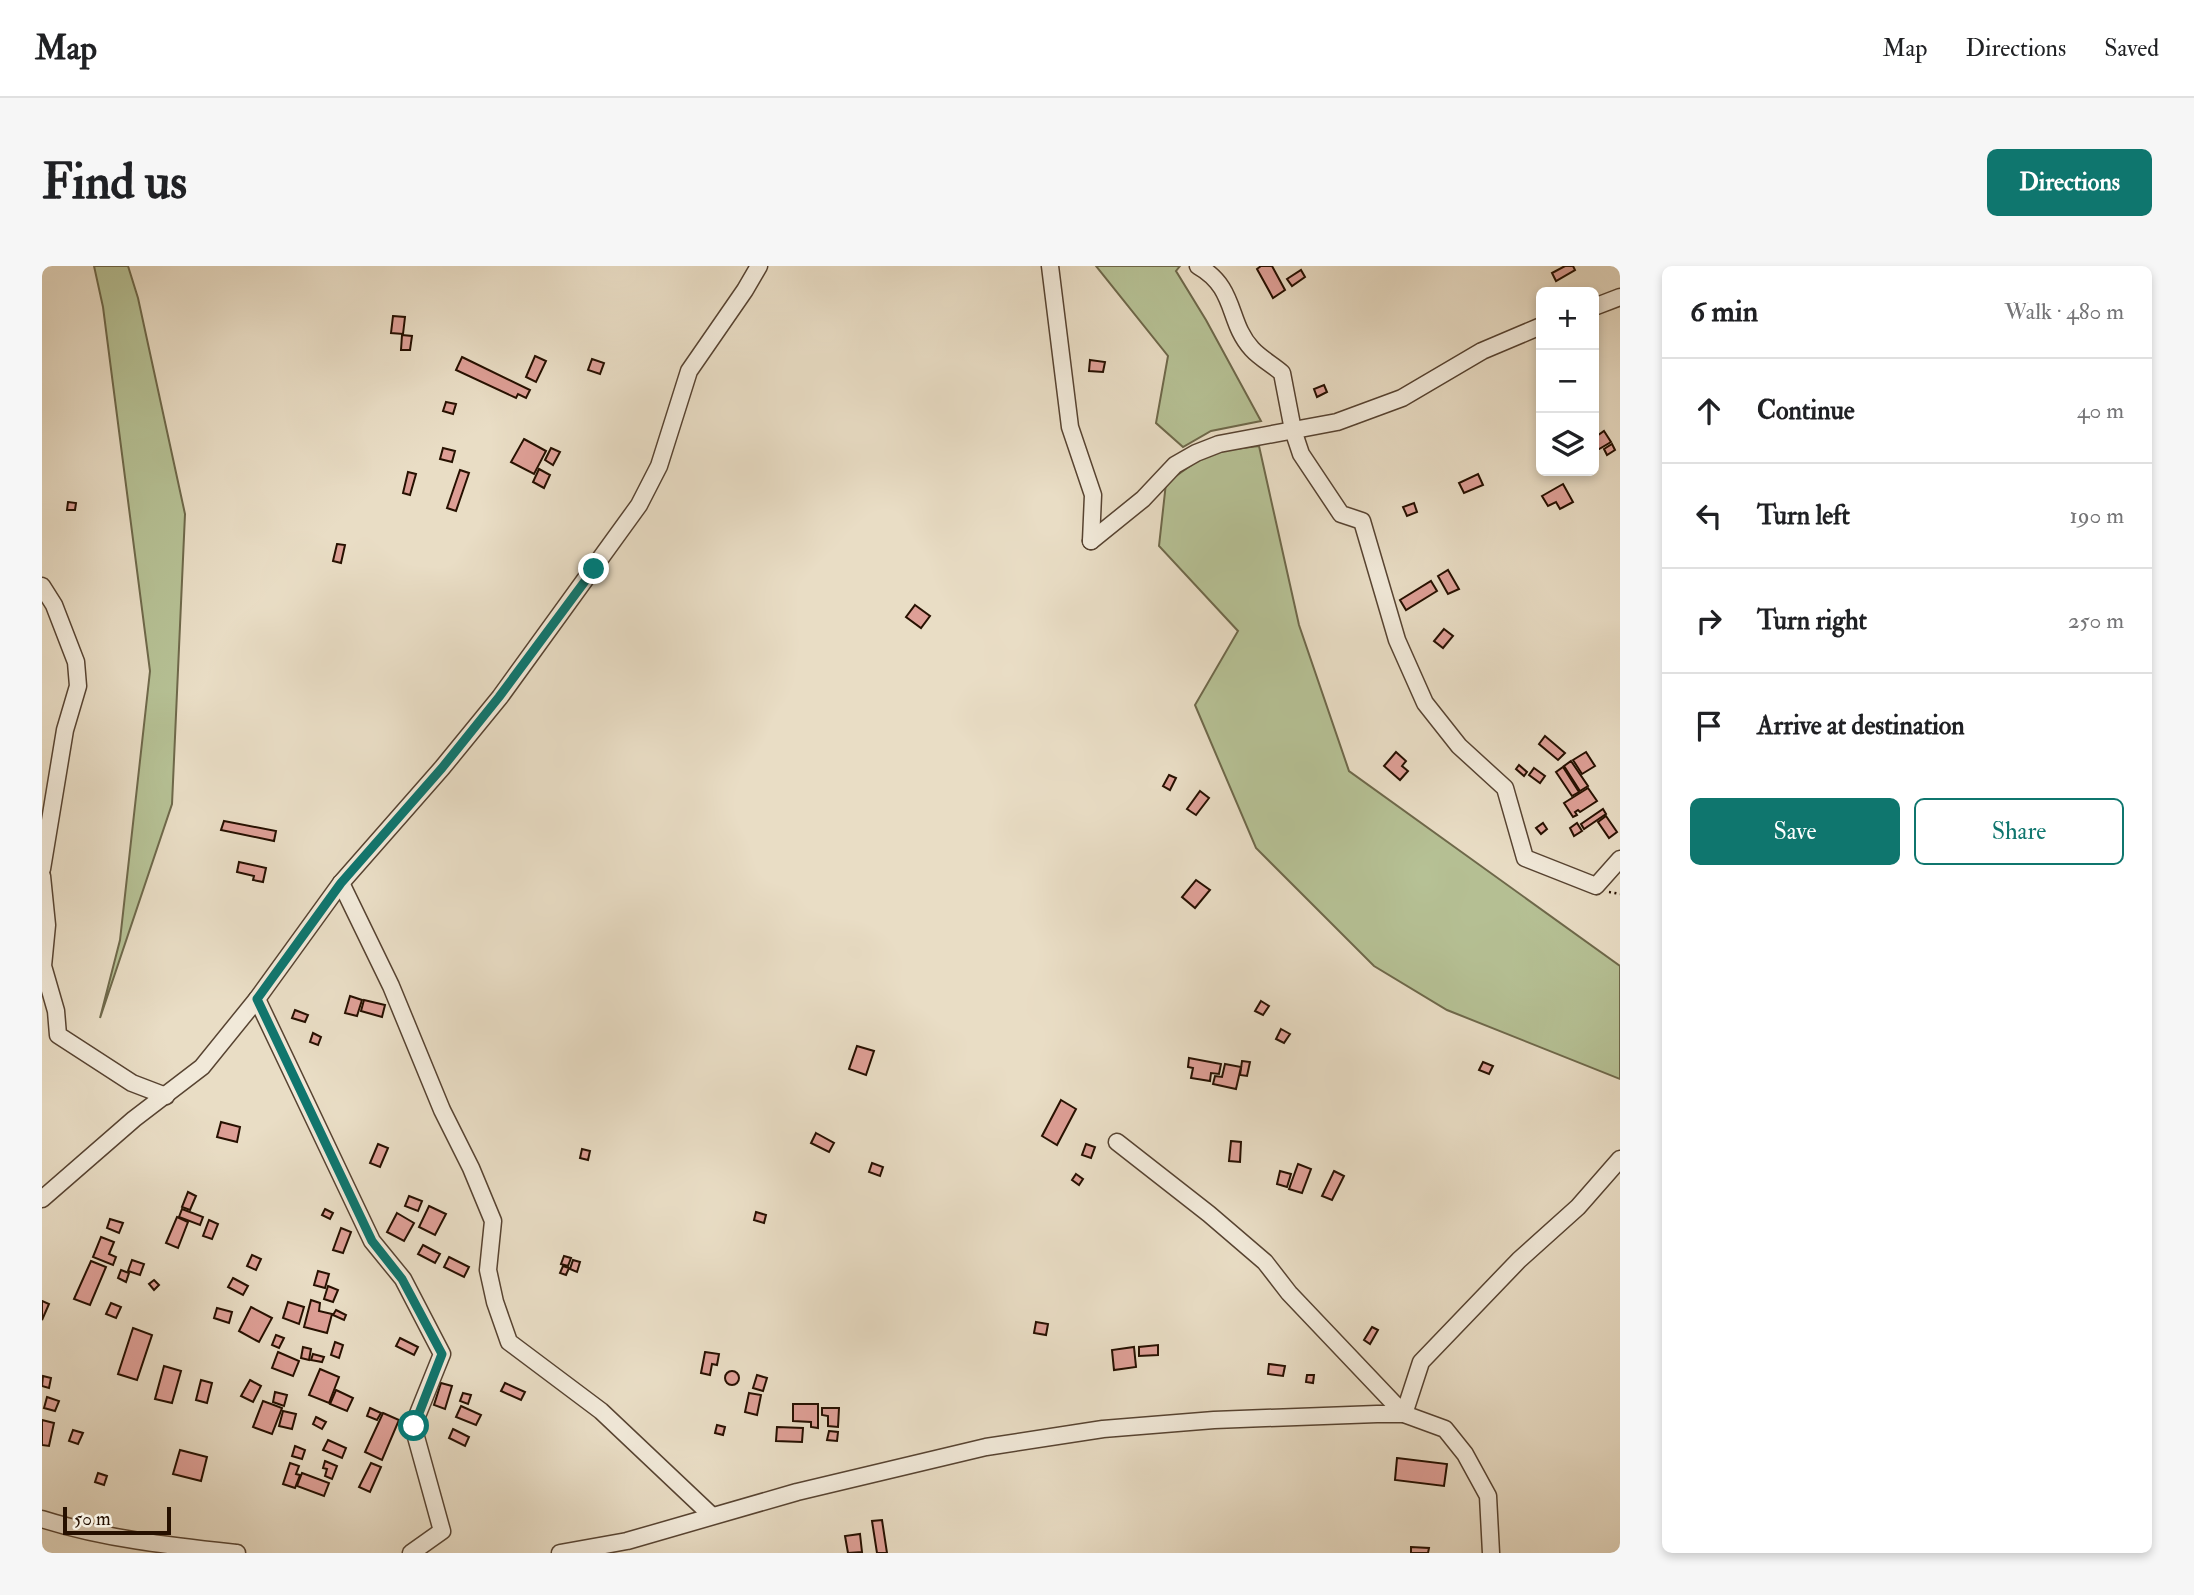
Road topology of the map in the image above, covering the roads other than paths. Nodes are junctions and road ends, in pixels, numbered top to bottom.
1 (759, 266) edge
2 (1050, 266) edge
3 (1198, 266) edge
4 (1620, 297) edge
5 (1599, 305) edge
6 (1536, 328) edge
7 (1293, 430) junction
8 (42, 586) edge
9 (1620, 859) edge
10 (42, 869) edge
11 (42, 876) edge
12 (341, 883) junction
13 (257, 999) junction
14 (166, 1096) junction
15 (1117, 1142) dead end
16 (1620, 1159) edge
17 (42, 1199) edge
18 (1404, 1414) junction
19 (711, 1515) junction
20 (42, 1519) edge
21 (237, 1553) edge
22 (411, 1553) edge
23 (559, 1553) edge
24 (1491, 1553) edge

1 - 12 street
2 - 7 street
3 - 7 street
4 - 5 street
6 - 7 street
7 - 9 street
8 - 10 street
11 - 14 street
12 - 13 street
12 - 19 street
13 - 14 street
13 - 22 street
14 - 17 street
15 - 18 street
16 - 18 street
18 - 19 street
18 - 24 street
19 - 23 street
20 - 21 street

